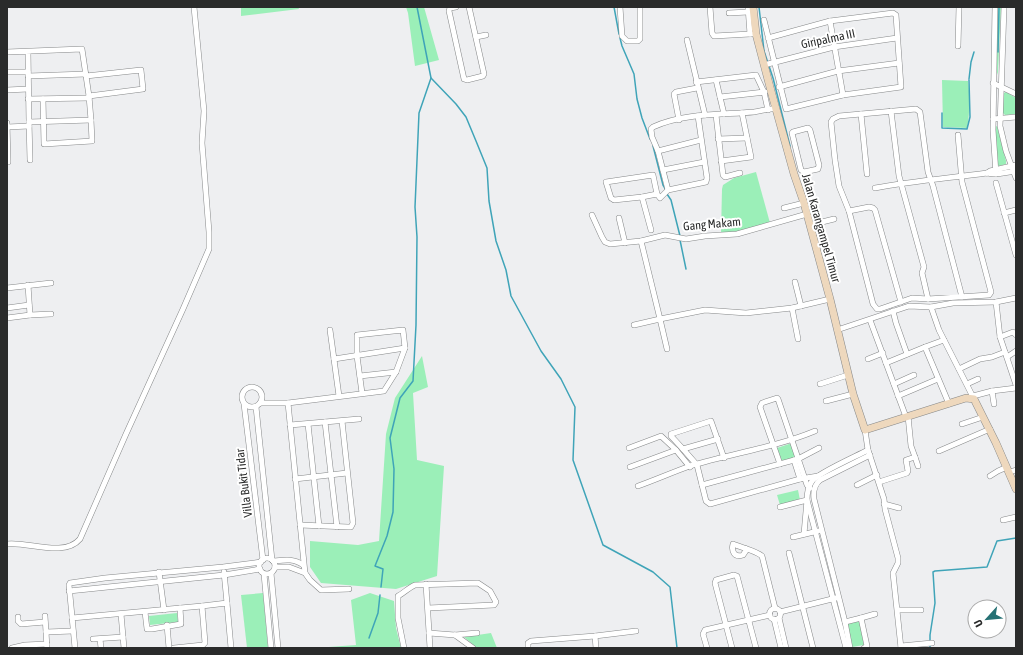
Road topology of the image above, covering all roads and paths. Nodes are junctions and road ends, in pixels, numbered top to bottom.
1 (194, 7) edge
2 (456, 7) edge
3 (469, 7) edge
4 (620, 7) edge
5 (640, 7) edge
6 (710, 7) edge
7 (959, 7) edge
8 (995, 7) edge
9 (1004, 7) edge
10 (750, 9) edge
11 (729, 14) dead end
12 (764, 20) dead end
13 (830, 21) junction
14 (753, 34) junction
15 (486, 35) dead end
16 (476, 37) junction
17 (768, 38) junction
18 (897, 38) junction
19 (687, 40) dead end
20 (834, 46) junction
21 (958, 46) dead end
22 (7, 52) edge
23 (28, 52) junction
24 (899, 63) junction
25 (768, 64) junction
26 (838, 71) junction
27 (7, 72) edge
28 (28, 74) junction
29 (86, 75) junction
30 (716, 80) junction
31 (696, 82) junction
32 (993, 83) junction
33 (1000, 86) junction
34 (780, 87) junction
35 (697, 88) junction
36 (7, 90) edge
37 (28, 90) junction
38 (767, 91) junction
39 (1016, 94) edge
40 (843, 95) junction
41 (89, 97) junction
42 (720, 97) junction
43 (43, 99) junction
44 (28, 100) junction
45 (776, 108) junction
46 (768, 110) junction
47 (891, 111) junction
48 (742, 113) junction
49 (724, 114) junction
50 (861, 114) junction
51 (705, 115) junction
52 (716, 115) junction
53 (698, 116) junction
54 (1016, 117) edge
55 (1000, 118) junction
56 (993, 119) junction
57 (91, 120) junction
58 (679, 120) junction
59 (43, 121) junction
60 (7, 123) edge
61 (29, 124) junction
62 (7, 127) edge
63 (958, 135) dead end
64 (747, 138) junction
65 (718, 139) junction
66 (701, 140) junction
67 (658, 151) junction
68 (797, 155) junction
69 (790, 156) junction
70 (30, 160) dead end
71 (721, 161) junction
72 (8, 162) dead end
73 (704, 162) junction
74 (1014, 168) edge
75 (663, 170) junction
76 (996, 172) junction
77 (740, 173) dead end
78 (867, 174) dead end
79 (961, 176) junction
80 (1016, 178) edge
81 (930, 179) junction
82 (901, 183) junction
83 (996, 183) dead end
84 (875, 188) dead end
85 (667, 191) junction
86 (657, 194) junction
87 (642, 197) junction
88 (804, 203) junction
89 (784, 208) dead end
90 (1016, 210) edge
91 (849, 211) junction
92 (1004, 213) junction
93 (807, 214) junction
94 (592, 215) dead end
95 (619, 218) dead end
96 (834, 219) dead end
97 (810, 225) junction
98 (651, 230) dead end
99 (641, 241) junction
100 (625, 242) junction
101 (1016, 255) edge
102 (795, 282) dead end
103 (51, 283) dead end
104 (28, 285) junction
105 (7, 288) edge
106 (962, 297) junction
107 (1016, 298) edge
108 (830, 299) junction
109 (928, 299) junction
110 (901, 302) junction
111 (996, 302) junction
112 (29, 305) junction
113 (801, 306) junction
114 (931, 307) junction
115 (7, 308) edge
116 (792, 308) junction
117 (893, 311) junction
118 (50, 314) dead end
119 (30, 315) junction
120 (7, 318) edge
121 (660, 319) junction
122 (870, 320) junction
123 (634, 325) dead end
124 (330, 330) dead end
125 (837, 330) junction
126 (1016, 335) edge
127 (1000, 337) junction
128 (798, 338) dead end
129 (944, 340) junction
130 (925, 347) junction
131 (405, 348) junction
132 (667, 349) dead end
133 (1016, 351) edge
134 (1005, 352) junction
135 (883, 353) junction
136 (907, 354) junction
137 (357, 356) junction
138 (1007, 357) junction
139 (334, 359) junction
140 (868, 359) dead end
141 (886, 363) junction
142 (959, 369) junction
143 (396, 372) junction
144 (914, 374) dead end
145 (848, 375) junction
146 (360, 376) junction
147 (938, 378) junction
148 (978, 378) dead end
149 (820, 384) dead end
150 (894, 384) junction
151 (967, 384) junction
152 (1016, 386) edge
153 (992, 391) junction
154 (362, 393) junction
155 (853, 394) junction
156 (339, 396) junction
157 (898, 396) junction
158 (974, 397) junction
159 (826, 401) dead end
160 (288, 402) junction
161 (244, 404) junction
162 (950, 404) junction
163 (994, 404) dead end
164 (258, 405) junction
165 (907, 416) junction
166 (983, 417) junction
167 (359, 419) dead end
168 (342, 421) junction
169 (325, 422) junction
170 (308, 424) junction
171 (962, 424) dead end
172 (290, 425) junction
173 (990, 429) junction
174 (865, 430) junction
175 (815, 431) dead end
176 (718, 439) junction
177 (793, 440) junction
178 (775, 445) junction
179 (629, 448) dead end
180 (819, 448) dead end
181 (683, 449) junction
182 (676, 450) junction
183 (939, 451) dead end
184 (869, 453) junction
185 (915, 457) junction
186 (724, 458) junction
187 (796, 459) junction
188 (780, 464) junction
189 (697, 465) junction
190 (690, 466) junction
191 (918, 466) dead end
192 (630, 467) dead end
193 (1011, 470) edge
194 (348, 473) junction
195 (331, 475) junction
196 (876, 475) junction
197 (819, 476) junction
198 (990, 476) dead end
199 (314, 477) junction
200 (296, 479) junction
201 (803, 479) junction
202 (879, 482) junction
203 (702, 485) junction
204 (857, 485) dead end
205 (638, 486) dead end
206 (811, 489) junction
207 (1016, 489) edge
208 (807, 500) junction
209 (884, 504) junction
210 (780, 507) dead end
211 (899, 508) dead end
212 (1016, 517) edge
213 (1003, 520) dead end
214 (300, 525) junction
215 (319, 526) junction
216 (337, 527) junction
217 (822, 530) junction
218 (816, 531) junction
219 (804, 534) junction
220 (793, 537) dead end
221 (7, 544) edge
222 (747, 549) dead end
223 (789, 553) dead end
224 (262, 561) junction
225 (272, 561) junction
226 (303, 565) junction
227 (223, 567) junction
228 (275, 567) junction
229 (262, 571) junction
230 (159, 572) junction
231 (302, 572) junction
232 (271, 573) junction
233 (224, 575) junction
234 (160, 581) junction
235 (426, 584) junction
236 (349, 589) dead end
237 (69, 591) junction
238 (839, 597) junction
239 (833, 599) junction
240 (227, 603) junction
241 (202, 606) junction
242 (803, 607) junction
243 (180, 608) junction
244 (428, 608) junction
245 (774, 608) junction
246 (164, 610) junction
247 (898, 610) junction
248 (921, 610) dead end
249 (145, 612) junction
250 (780, 612) junction
251 (121, 614) junction
252 (875, 614) dead end
253 (770, 615) junction
254 (45, 616) dead end
255 (18, 617) dead end
256 (72, 618) junction
257 (861, 618) junction
258 (777, 619) junction
259 (749, 620) junction
260 (45, 622) junction
261 (845, 622) junction
262 (167, 625) junction
263 (726, 625) junction
264 (73, 631) junction
265 (636, 631) dead end
266 (46, 632) junction
267 (429, 633) junction
268 (477, 633) dead end
269 (455, 634) junction
270 (595, 636) junction
271 (123, 637) junction
272 (100, 638) junction
273 (93, 639) dead end
274 (930, 643) dead end
275 (25, 646) edge
276 (47, 646) edge
277 (901, 647) edge
278 (12, 648) edge
279 (75, 648) edge
280 (101, 648) edge
281 (124, 648) edge
282 (169, 648) edge
283 (174, 648) edge
284 (231, 648) edge
285 (271, 648) edge
286 (278, 648) edge
287 (404, 648) edge
288 (430, 648) edge
289 (473, 648) edge
290 (528, 648) edge
291 (596, 648) edge
292 (707, 648) edge
293 (732, 648) edge
294 (756, 648) edge
295 (781, 648) edge
296 (786, 648) edge
297 (813, 648) edge
298 (846, 648) edge
299 (850, 648) edge
300 (864, 648) edge

1 - 221 street
2 - 16 street
3 - 16 street
4 - 5 street
6 - 14 street
7 - 21 street
8 - 32 street
9 - 33 street
10 - 11 street
10 - 14 street, Jalan Karangampel Timur
12 - 17 street
13 - 17 street
13 - 18 street
13 - 20 street
14 - 25 street, Jalan Karangampel Timur
15 - 16 street
17 - 25 street
18 - 20 street, Giripalma III
18 - 24 street
19 - 31 street
20 - 25 street, Giripalma III
20 - 26 street
22 - 23 street
23 - 28 street
23 - 29 street
24 - 26 street
24 - 40 street
25 - 34 street
25 - 38 street, Jalan Karangampel Timur
26 - 34 street
26 - 40 street
27 - 28 street
28 - 29 street
28 - 37 street
29 - 41 street
29 - 41 street
30 - 31 street
30 - 38 street
30 - 42 street
31 - 35 street
32 - 33 street
32 - 56 street
33 - 39 street
33 - 55 street
34 - 40 street
35 - 51 street
35 - 58 street
36 - 37 street
37 - 44 street
38 - 42 street
38 - 45 street, Jalan Karangampel Timur
38 - 46 street
41 - 43 street
41 - 57 street
42 - 49 street
43 - 44 street
43 - 59 street
44 - 61 street
45 - 46 street
45 - 69 street, Jalan Karangampel Timur
46 - 48 street
47 - 50 street
47 - 81 street
47 - 82 street
48 - 49 street
48 - 64 street
49 - 52 street
50 - 78 street
50 - 91 street
51 - 52 street
51 - 53 street
52 - 65 street
53 - 58 street
53 - 66 street
54 - 55 street
55 - 56 street
55 - 74 street
56 - 76 street
57 - 59 street
57 - 59 street
58 - 67 street
59 - 61 street
60 - 62 street
61 - 62 street
61 - 70 street
62 - 72 street
63 - 79 street
64 - 65 street
64 - 71 street
65 - 71 street
66 - 67 street
66 - 73 street
67 - 75 street
68 - 68 street
68 - 69 street
69 - 88 street, Jalan Karangampel Timur
71 - 77 street
73 - 75 street
73 - 85 street
74 - 76 street
74 - 80 street
75 - 85 street
76 - 79 street
79 - 81 street
79 - 106 street
81 - 82 street
81 - 106 street
82 - 84 street
82 - 109 street
83 - 92 street
85 - 86 street
86 - 87 street
86 - 87 street
87 - 98 street
88 - 89 street
88 - 93 street, Jalan Karangampel Timur
90 - 92 street
91 - 110 street
91 - 110 street
92 - 101 street
93 - 97 street, Jalan Karangampel Timur
93 - 99 street, Gang Makam
94 - 100 street, Gang Makam
95 - 100 street
96 - 97 street
97 - 108 street, Jalan Karangampel Timur
99 - 100 street, Gang Makam
99 - 121 street
102 - 113 street
103 - 104 street
104 - 105 street
104 - 112 street
106 - 109 street
107 - 111 street
108 - 113 street
108 - 125 street, Jalan Karangampel Timur
109 - 110 street
111 - 114 street
111 - 127 street
112 - 115 street
112 - 119 street
113 - 116 street
114 - 117 street
114 - 129 street
116 - 121 street
116 - 128 street
117 - 122 street
117 - 136 street
118 - 119 street
119 - 120 street
121 - 123 street
121 - 132 street
122 - 125 street
122 - 135 street
124 - 139 street
125 - 145 street, Jalan Karangampel Timur
126 - 127 street
127 - 134 street
129 - 130 street
129 - 142 street
130 - 136 street
130 - 147 street
131 - 137 street
131 - 137 street
131 - 143 street
133 - 138 street
134 - 138 street
134 - 142 street
135 - 140 street
135 - 141 street
136 - 141 street
137 - 139 street
137 - 146 street
138 - 152 street
139 - 156 street
141 - 150 street
142 - 151 street
143 - 146 street
143 - 154 street
144 - 150 street
145 - 149 street
145 - 155 street, Jalan Karangampel Timur
146 - 154 street
147 - 157 street
147 - 162 street
148 - 151 street
150 - 157 street
151 - 158 street
152 - 153 street
153 - 158 street
153 - 163 street
154 - 156 street
155 - 159 street
155 - 174 street, Jalan Karangampel Timur
156 - 160 street
157 - 165 street
158 - 162 street
158 - 166 street
160 - 164 street
160 - 172 street
161 - 164 street
161 - 164 street, Villa Bukit Tidar
161 - 224 street, Villa Bukit Tidar
162 - 165 street
164 - 225 street, Villa Bukit Tidar
165 - 174 street
165 - 185 street
166 - 171 street
166 - 173 street
167 - 168 street
168 - 169 street
168 - 194 street
169 - 170 street
169 - 195 street
170 - 172 street
170 - 199 street
172 - 200 street
173 - 183 street
173 - 193 street
174 - 184 street, Jalan Karangampel Timur
175 - 177 street
176 - 181 street
176 - 181 street
176 - 186 street
177 - 178 street
177 - 178 street
177 - 187 street
178 - 186 street
178 - 188 street
179 - 182 street
180 - 187 street
181 - 189 street
182 - 190 street
182 - 192 street
184 - 196 street, Jalan Karangampel Timur
184 - 197 street
184 - 206 street
185 - 191 street
185 - 202 street
186 - 189 street
187 - 188 street
187 - 201 street
188 - 203 street
189 - 190 street
189 - 203 street
190 - 205 street
193 - 198 street
193 - 207 street
194 - 195 street
194 - 216 street
195 - 199 street
195 - 216 street
196 - 202 street, Jalan Karangampel Timur
196 - 204 street
197 - 201 street
197 - 206 street
199 - 200 street
199 - 215 street
200 - 214 street
201 - 203 street
201 - 206 street
202 - 209 street, Jalan Karangampel Timur
206 - 208 street
206 - 217 street
208 - 210 street
208 - 218 street
208 - 219 street
209 - 211 street
209 - 247 street, Jalan Karangampel Timur
212 - 213 street
214 - 215 street
214 - 226 street
215 - 216 street
217 - 218 street
217 - 238 street
218 - 219 street
218 - 239 street
219 - 220 street
222 - 245 street
223 - 242 street
224 - 225 street
224 - 227 street
224 - 229 street
225 - 226 street
225 - 228 street
226 - 231 street
227 - 230 street
227 - 233 street
228 - 231 street
228 - 232 street
229 - 232 street
229 - 233 street
229 - 285 street
230 - 234 street
230 - 237 street
231 - 236 street
232 - 286 street
233 - 234 street
233 - 240 street
234 - 237 street
234 - 246 street
235 - 244 street
235 - 244 street
235 - 287 street
237 - 256 street
238 - 239 street
238 - 261 street
239 - 242 street
239 - 298 street
240 - 241 street
240 - 284 street
241 - 243 street
241 - 283 street
242 - 250 street
242 - 297 street
243 - 246 street
243 - 262 street
244 - 267 street
245 - 250 street
245 - 253 street
246 - 249 street
247 - 248 street
247 - 277 street, Jalan Karangampel Timur
249 - 251 street
249 - 262 street
250 - 258 street
251 - 256 street
251 - 271 street
252 - 257 street
253 - 258 street
253 - 259 street
254 - 260 street
255 - 260 street
256 - 264 street
257 - 261 street
257 - 300 street
258 - 295 street
258 - 296 street
259 - 263 street
259 - 263 street
259 - 294 street
260 - 266 street
261 - 299 street
262 - 282 street
263 - 292 street
263 - 293 street
264 - 266 street
264 - 279 street
265 - 270 street
266 - 276 street
267 - 269 street
267 - 288 street
268 - 269 street
269 - 289 street
270 - 290 street
270 - 291 street
271 - 272 street
271 - 281 street
272 - 273 street
272 - 280 street
274 - 277 street
275 - 276 street
275 - 278 street

